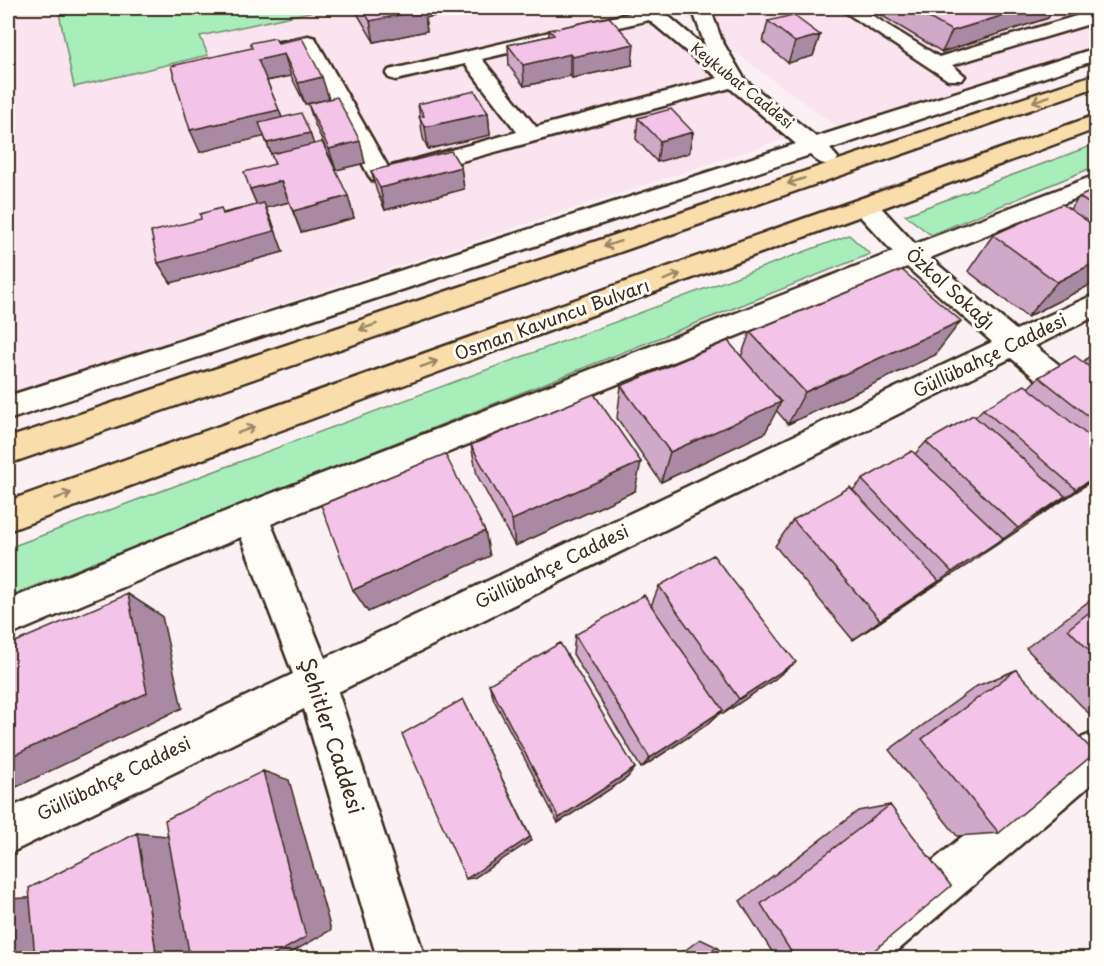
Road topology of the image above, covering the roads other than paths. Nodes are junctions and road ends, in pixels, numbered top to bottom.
1 (701, 8) edge
2 (848, 8) edge
3 (1075, 8) edge
4 (650, 10) edge
5 (1095, 18) edge
6 (1096, 54) edge
7 (243, 56) edge
8 (470, 56) junction
9 (936, 64) junction
10 (396, 74) dead end
11 (735, 80) junction
12 (1096, 80) edge
13 (979, 92) junction
14 (1096, 122) edge
15 (531, 135) junction
16 (814, 145) junction
17 (837, 167) junction
18 (1096, 182) edge
19 (866, 207) junction
20 (911, 256) junction
21 (1096, 304) edge
22 (1014, 345) junction
23 (8, 408) edge
24 (1096, 411) edge
25 (8, 450) edge
26 (8, 516) edge
27 (251, 517) junction
28 (8, 618) edge
29 (315, 681) junction
30 (1096, 753) edge
31 (8, 832) edge
32 (401, 958) edge
33 (853, 958) edge

1 - 11 street
2 - 9 street
3 - 5 street
4 - 8 street
4 - 11 street, Keykubat Caddesi
5 - 9 street
6 - 13 street
7 - 15 street
8 - 10 street
8 - 15 street
9 - 13 street
11 - 15 street
11 - 16 street, Keykubat Caddesi
12 -> 17 highway
13 - 16 street
14 - 19 highway, Osman Kavuncu Bulvarı
16 - 17 street, Keykubat Caddesi
16 - 23 street
17 - 19 highway
17 -> 25 highway
18 - 20 street
19 - 20 street, Özkol Sokağı
26 -> 19 highway, Osman Kavuncu Bulvarı
20 - 22 street, Özkol Sokağı
20 - 27 street
21 - 22 street, Güllübahçe Caddesi
22 - 24 street, Özkol Sokağı
22 - 29 street, Güllübahçe Caddesi
27 - 28 street
27 - 29 street, Şehitler Caddesi
29 - 31 street, Güllübahçe Caddesi
29 - 32 street, Şehitler Caddesi
30 - 33 street

